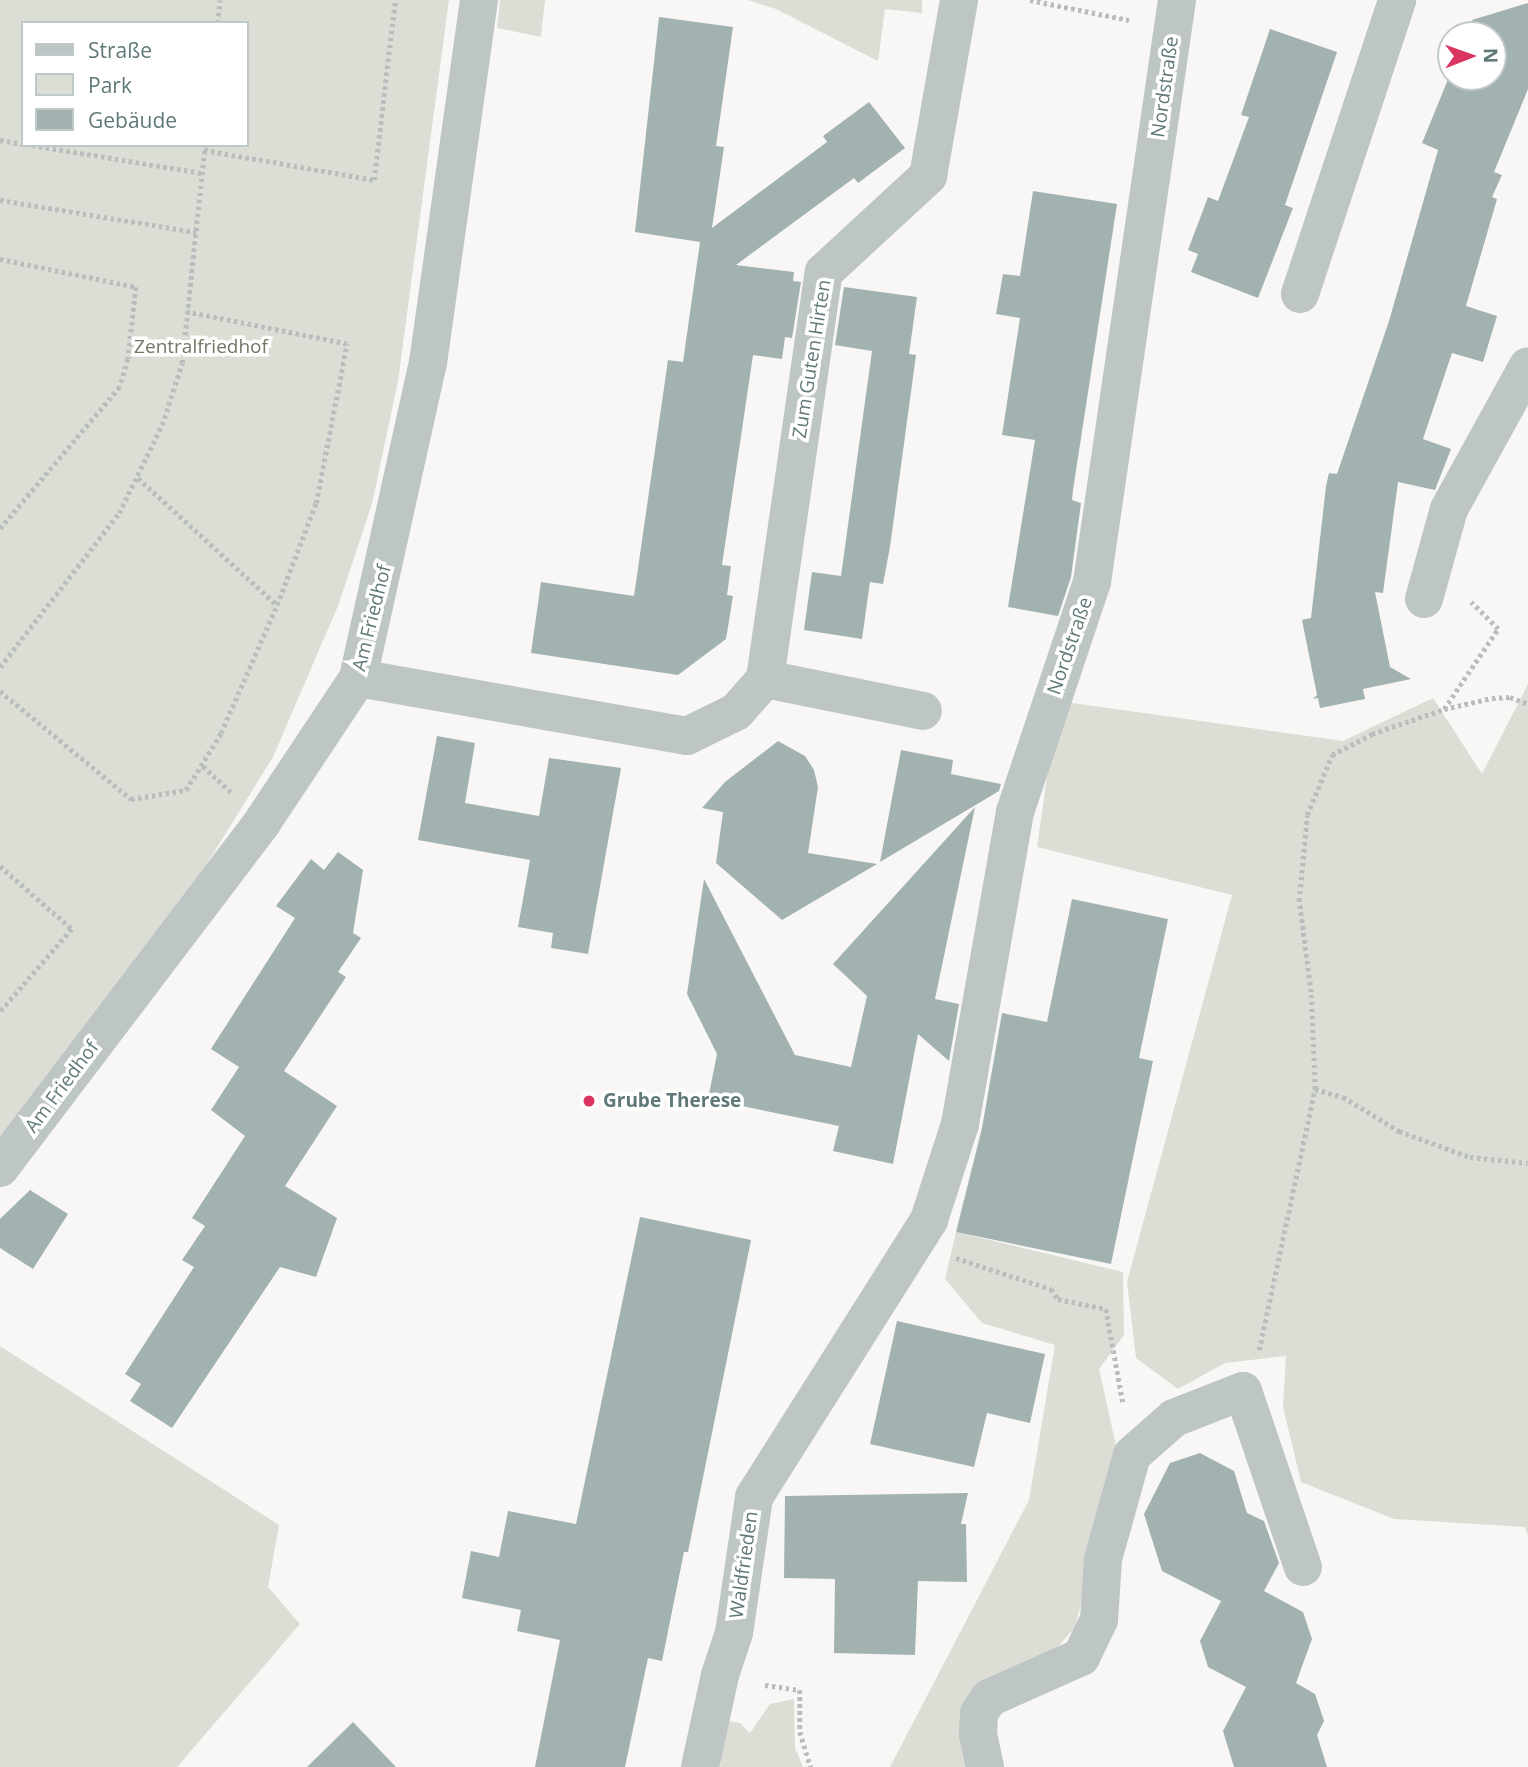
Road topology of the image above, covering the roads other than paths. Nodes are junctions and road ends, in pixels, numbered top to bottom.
1 (479, 0) edge
2 (959, 0) edge
3 (1397, 0) edge
4 (1175, 14) edge
5 (1300, 294) dead end
6 (1528, 366) edge
7 (1429, 582) road end
8 (358, 678) junction
9 (765, 679) junction
10 (923, 711) dead end
11 (0, 1168) edge
12 (899, 1275) joint
13 (1303, 1567) dead end
14 (700, 1767) edge
15 (985, 1767) edge

1 - 8 street, Am Friedhof
2 - 9 street, Zum Guten Hirten
3 - 5 street
4 - 12 street, Nordstraße
6 - 7 street
8 - 9 street
8 - 11 street, Am Friedhof
9 - 10 street
12 - 14 street, Waldfrieden
13 - 15 street

